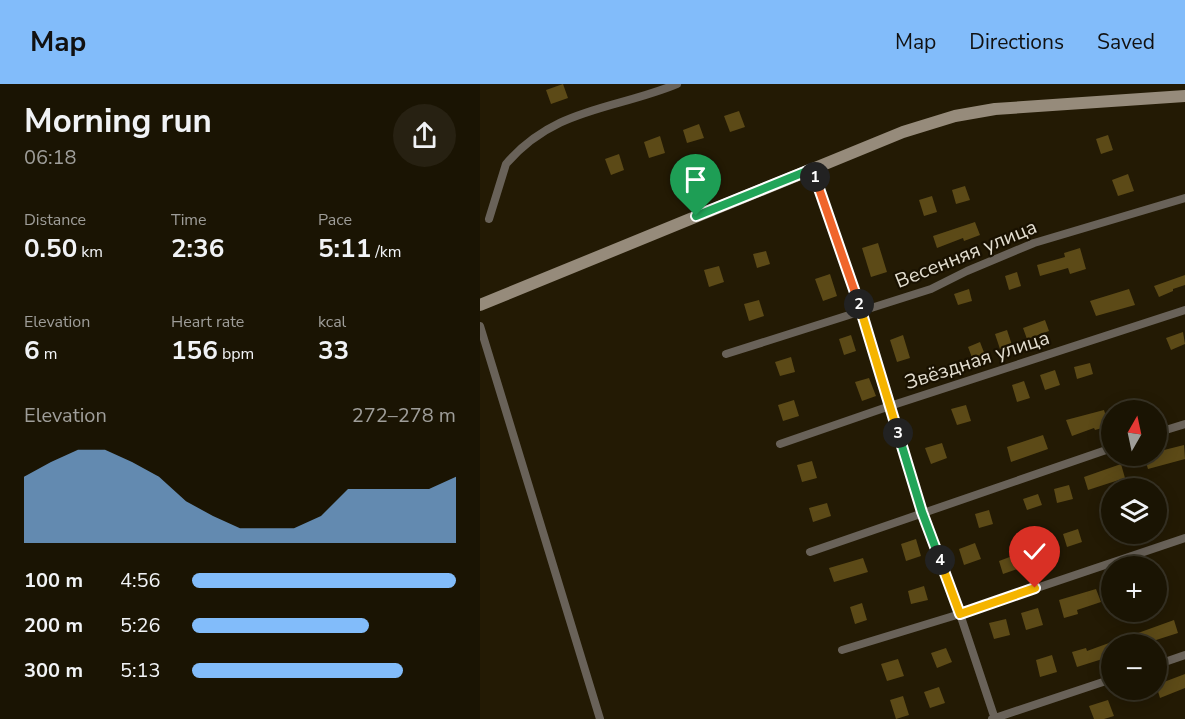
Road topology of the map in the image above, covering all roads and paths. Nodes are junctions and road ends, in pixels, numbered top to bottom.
1 (677, 84) edge
2 (1185, 96) edge
3 (812, 169) junction
4 (1185, 198) edge
5 (489, 219) dead end
6 (480, 305) edge
7 (1185, 310) edge
8 (861, 312) junction
9 (480, 326) edge
10 (726, 354) dead end
11 (890, 406) junction
12 (1185, 424) edge
13 (1167, 430) edge
14 (780, 444) dead end
15 (1101, 452) edge
16 (922, 512) junction
17 (1185, 538) edge
18 (810, 552) dead end
19 (960, 614) junction
20 (842, 650) dead end
21 (1185, 655) edge
22 (1167, 661) edge
23 (1101, 684) edge
24 (600, 719) edge
25 (994, 719) edge

1 - 5 street
2 - 3 main road
3 - 6 main road
3 - 8 street
4 - 8 street, Весенняя улица
7 - 11 street, Звёздная улица
8 - 10 street, Весенняя улица
8 - 11 street
9 - 24 street
11 - 14 street, Звёздная улица
11 - 16 street
12 - 13 street
15 - 16 street
16 - 18 street
16 - 19 street
17 - 19 street
19 - 20 street
19 - 25 street
21 - 22 street
23 - 25 street

